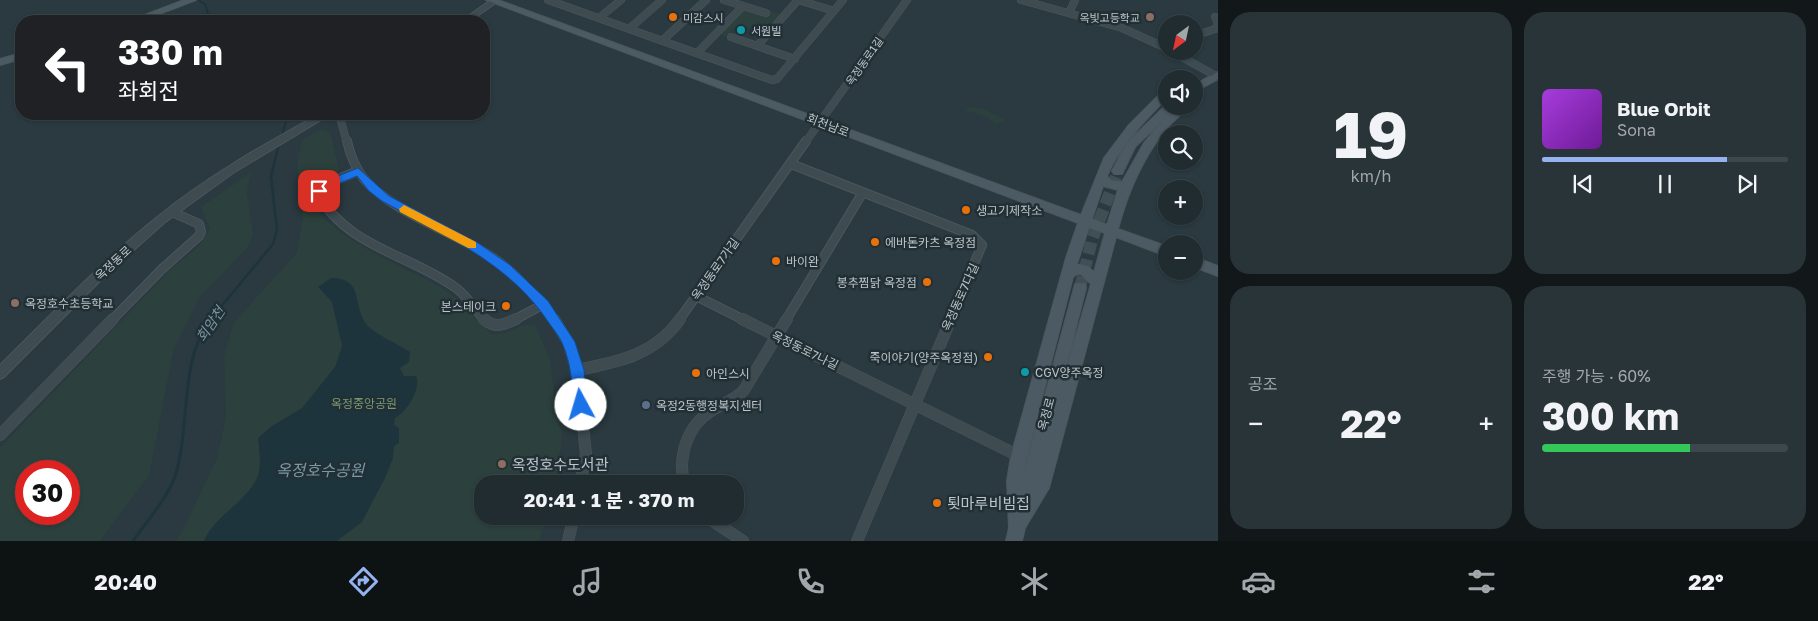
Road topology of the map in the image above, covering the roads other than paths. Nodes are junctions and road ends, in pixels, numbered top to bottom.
1 (493, 0) edge
2 (548, 0) edge
3 (621, 0) edge
4 (662, 0) edge
5 (706, 0) edge
6 (724, 0) edge
7 (798, 0) edge
8 (843, 0) edge
9 (907, 0) edge
10 (1021, 0) edge
11 (1075, 0) edge
12 (189, 1) edge
13 (743, 6) junction
14 (834, 11) junction
15 (766, 13) dead end
16 (1069, 13) junction
17 (150, 15) edge
18 (473, 15) edge
19 (1217, 17) edge
20 (599, 18) junction
21 (630, 28) junction
22 (1217, 29) edge
23 (1203, 33) edge
24 (731, 37) dead end
25 (663, 40) junction
26 (1158, 44) edge
27 (757, 46) junction
28 (697, 53) junction
29 (15, 58) edge
30 (795, 58) junction
31 (1187, 60) edge
32 (0, 62) edge
33 (1216, 77) edge
34 (1203, 84) edge
35 (1203, 92) edge
36 (1158, 101) edge
37 (1162, 115) edge
38 (1176, 115) edge
39 (315, 120) edge
40 (341, 120) edge
41 (821, 122) junction
42 (791, 164) junction
43 (358, 171) junction
44 (1118, 171) tunnel mouth
45 (1101, 176) junction
46 (1126, 185) junction
47 (863, 192) junction
48 (172, 212) junction
49 (1085, 219) junction
50 (1112, 229) junction
51 (1158, 248) edge
52 (1203, 265) edge
53 (1218, 271) edge
54 (1068, 274) junction
55 (1097, 282) junction
56 (1080, 288) tunnel mouth
57 (696, 296) junction
58 (544, 304) junction
59 (776, 336) junction
60 (577, 370) junction
61 (0, 373) edge
62 (914, 404) junction
63 (0, 435) edge
64 (1019, 456) junction
65 (582, 475) edge
66 (683, 475) edge
67 (572, 525) edge
68 (719, 525) edge
69 (1016, 534) edge
70 (568, 541) edge
71 (743, 541) edge
72 (857, 541) edge

1 - 18 street
1 - 41 main road, 회천남로
2 - 20 street
3 - 20 street
4 - 21 street
5 - 25 street
6 - 13 street
7 - 14 street
7 - 27 street
8 - 14 street
9 - 41 street, 옥정동로1길
10 - 16 street
11 - 16 street
12 - 17 main road
13 - 15 street
13 - 28 street
14 - 30 street
16 - 26 street
19 - 22 street
20 - 21 street
21 - 25 street
22 - 23 street
24 - 27 street
25 - 28 street
27 - 30 street
28 - 30 street
29 - 32 main road
31 - 33 street
33 - 34 main road
33 - 35 main road
36 - 45 main road
37 - 44 main road
38 - 46 main road
39 - 48 street, 옥정동로
40 - 43 street
41 - 42 street, 옥정동로7가길
41 - 49 main road, 회천남로
42 - 47 street, 옥정동로7다길
42 - 57 street, 옥정동로7가길
43 - 58 street
43 - 58 street
45 - 46 main road
45 - 49 main road
46 - 50 main road
47 - 59 street
47 - 62 street, 옥정동로7다길
48 - 61 street, 옥정동로
48 - 63 street
49 - 50 main road, 회천남로
49 - 54 main road
50 - 51 main road, 회천남로
50 - 55 main road
52 - 53 main road
54 - 55 main road
54 - 64 main road
55 - 69 main road
56 - 69 main road, 옥정로
57 - 59 street, 옥정동로7나길
57 - 60 street, 옥정동로7가길
58 - 60 street
59 - 62 street, 옥정동로7나길
59 - 66 street
60 - 65 street
62 - 64 street, 옥정동로7나길
62 - 72 street, 옥정동로7다길
64 - 69 main road
67 - 70 street
68 - 71 street

